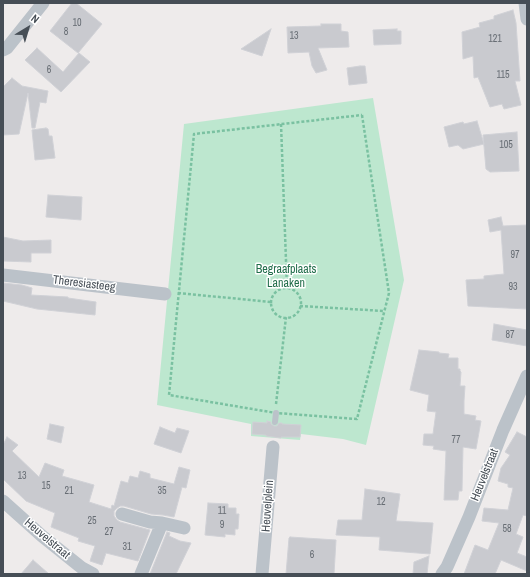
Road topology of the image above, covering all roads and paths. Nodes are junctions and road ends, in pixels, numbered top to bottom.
1 (43, 3) edge
2 (525, 3) edge
3 (527, 19) edge
4 (3, 50) edge
5 (281, 124) junction
6 (3, 275) edge
7 (287, 288) junction
8 (179, 293) junction
9 (165, 294) joint
10 (271, 302) junction
11 (300, 306) junction
12 (384, 311) junction
13 (286, 317) junction
14 (527, 376) edge
15 (276, 412) junction
16 (275, 422) dead end
17 (273, 444) dead end
18 (3, 501) edge
19 (122, 514) dead end
20 (162, 523) junction
21 (184, 528) dead end
22 (93, 574) edge
23 (141, 574) edge
24 (262, 574) edge
25 (442, 574) edge

1 - 4 street
2 - 3 street
5 - 7 path
5 - 8 path
5 - 12 path
6 - 9 street, Theresiasteeg
7 - 10 path
7 - 11 path
8 - 9 path
8 - 10 path
8 - 15 path
10 - 13 path
11 - 12 path
11 - 13 path
12 - 15 path
13 - 15 path
14 - 25 street, Heuvelstraat
15 - 16 lane
17 - 24 street, Heuvelplein
18 - 22 street, Heuvelstraat
19 - 20 street
20 - 21 street
20 - 23 street

